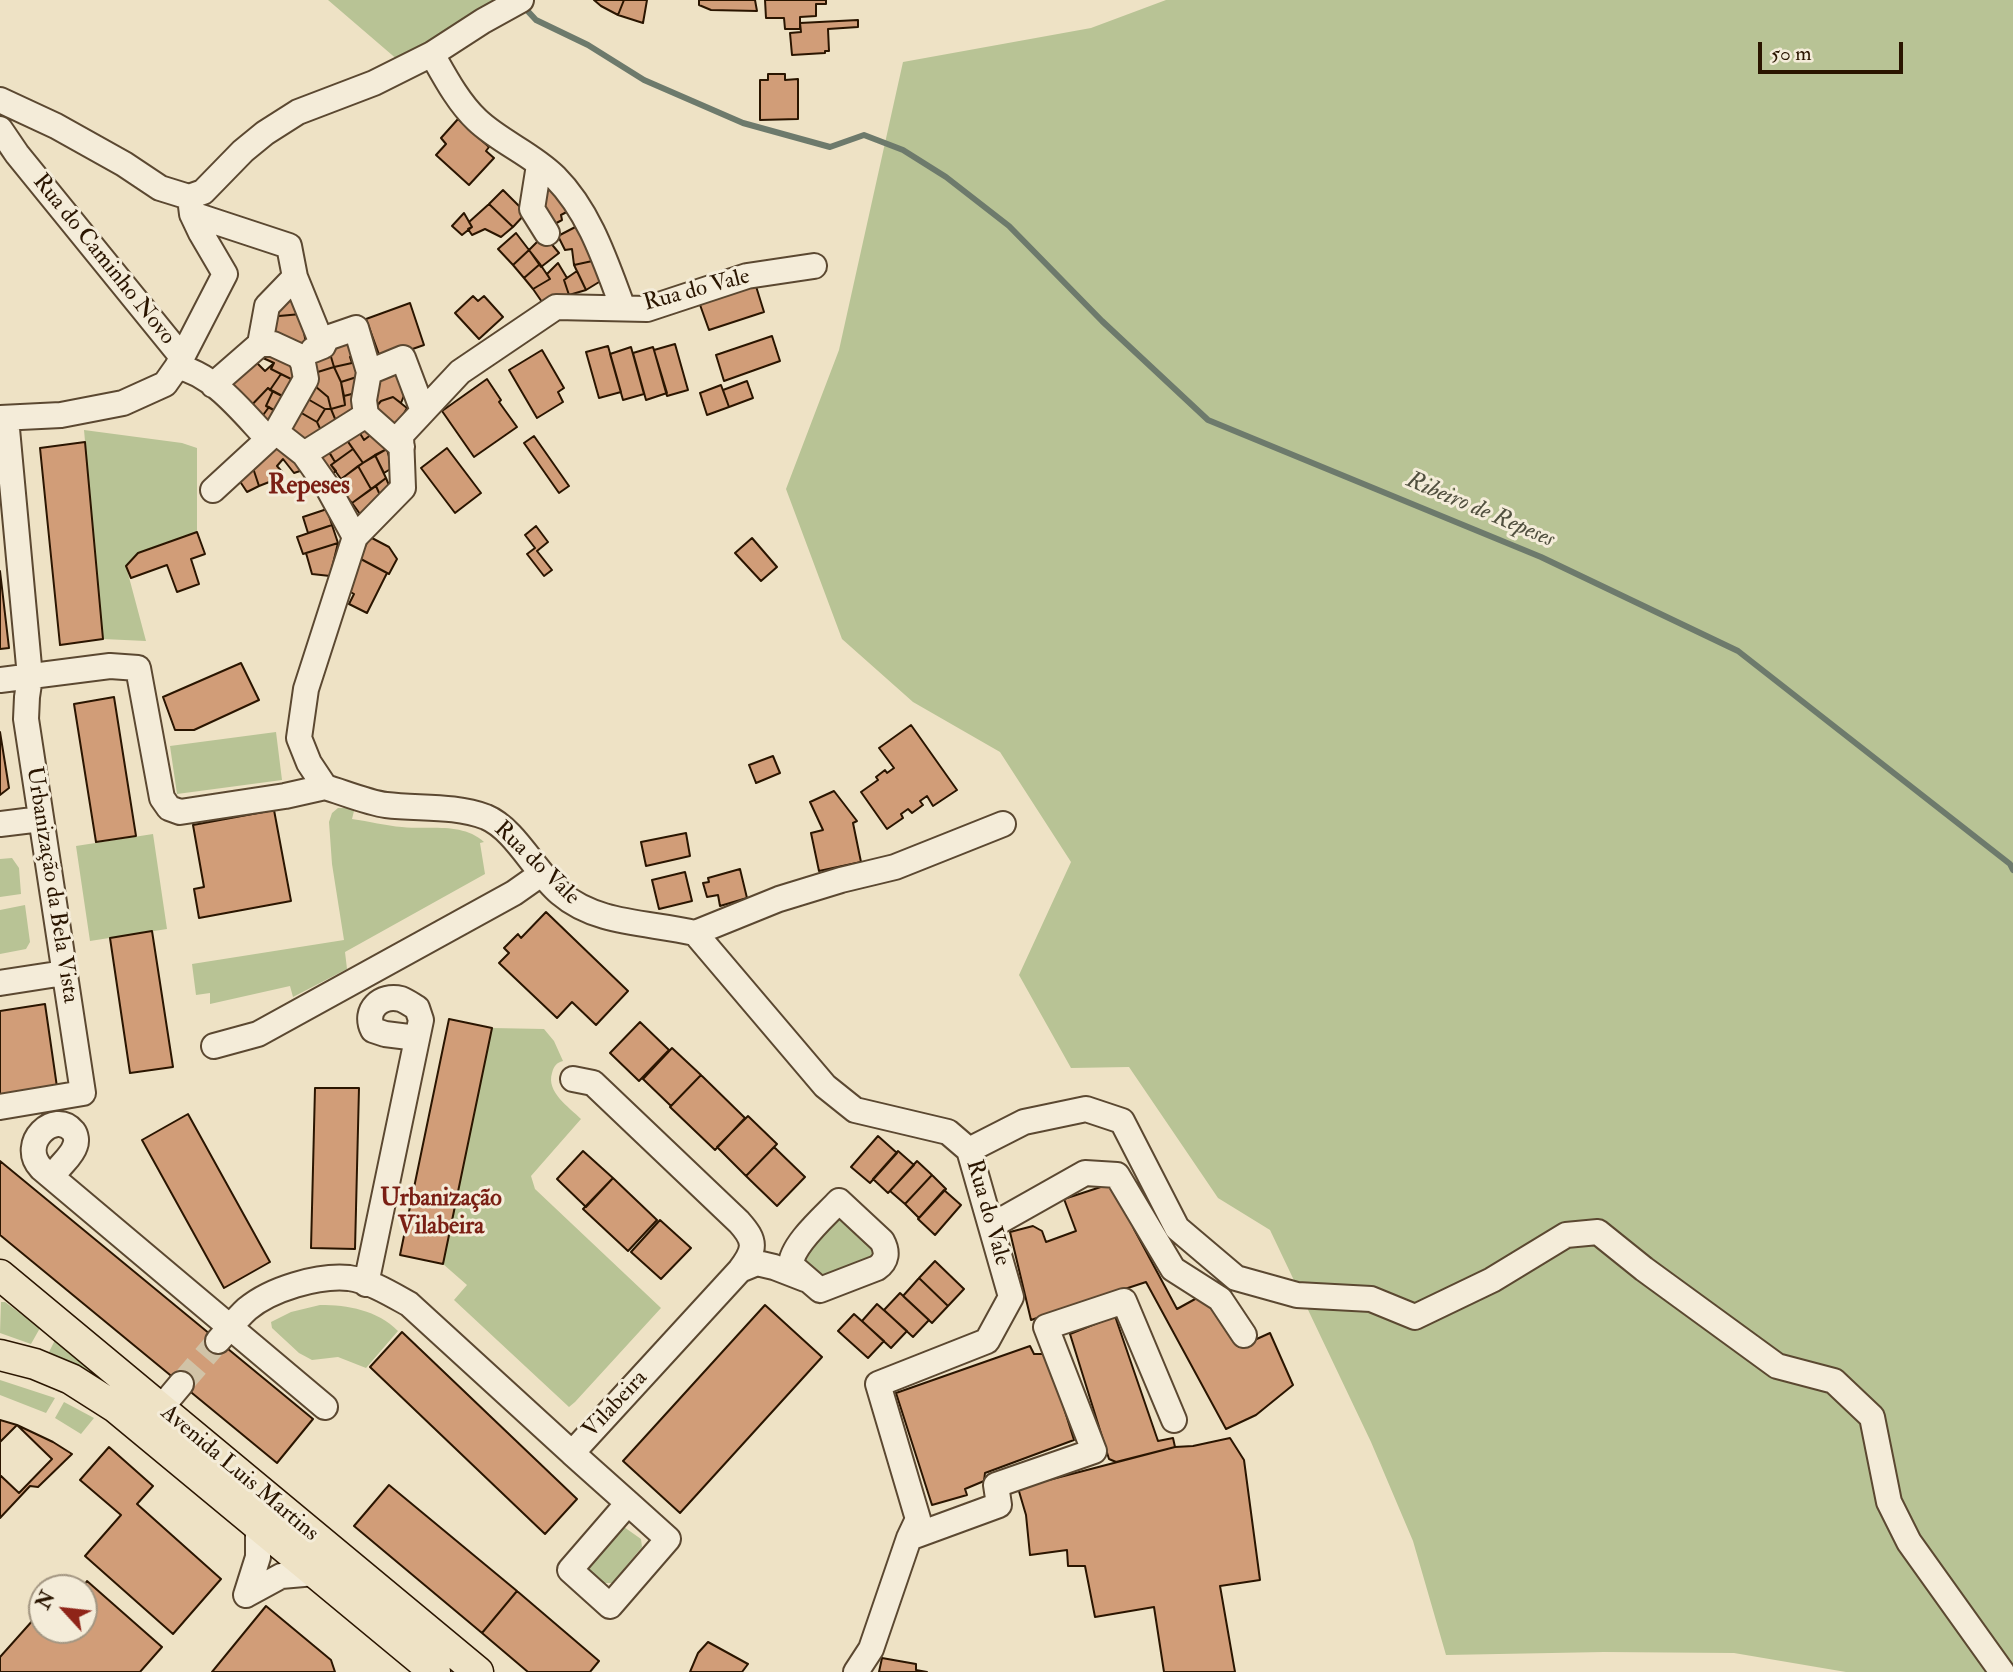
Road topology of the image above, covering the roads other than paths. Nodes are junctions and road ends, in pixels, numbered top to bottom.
1 (522, 0) edge
2 (432, 54) junction
3 (0, 100) edge
4 (0, 129) edge
5 (539, 165) junction
6 (191, 205) junction
7 (547, 233) dead end
8 (814, 266) dead end
9 (295, 277) junction
10 (623, 308) junction
11 (260, 344) junction
12 (323, 346) junction
13 (299, 356) junction
14 (179, 362) junction
15 (369, 372) junction
16 (212, 385) junction
17 (423, 411) junction
18 (366, 415) junction
19 (3, 418) edge
20 (272, 435) junction
21 (402, 447) junction
22 (304, 454) junction
23 (213, 490) dead end
24 (355, 537) junction
25 (30, 677) junction
26 (0, 680) edge
27 (325, 787) junction
28 (41, 819) junction
29 (0, 824) edge
30 (1003, 824) dead end
31 (541, 874) junction
32 (695, 933) junction
33 (64, 973) junction
34 (0, 983) edge
35 (417, 1038) dead end
36 (214, 1046) dead end
37 (573, 1079) dead end
38 (0, 1107) edge
39 (969, 1150) junction
40 (56, 1180) dead end
41 (991, 1226) junction
42 (751, 1235) junction
43 (803, 1241) junction
44 (740, 1270) junction
45 (0, 1275) edge
46 (810, 1281) junction
47 (366, 1283) junction
48 (224, 1334) junction
49 (1244, 1335) dead end
50 (0, 1356) edge
51 (181, 1384) tunnel mouth
52 (325, 1407) dead end
53 (160, 1409) junction
54 (1174, 1420) dead end
55 (572, 1453) junction
56 (628, 1503) dead end
57 (258, 1525) junction
58 (909, 1538) junction
59 (315, 1573) junction
60 (435, 1672) edge
61 (478, 1672) edge
62 (856, 1672) edge
63 (2003, 1672) edge

1 - 2 street
2 - 5 street
2 - 6 street
3 - 6 street
4 - 14 street, Rua do Caminho Novo
5 - 7 street
5 - 10 street
6 - 9 street
6 - 14 street
8 - 10 street, Rua do Vale
9 - 11 street
9 - 12 street
10 - 17 street, Rua do Vale
11 - 13 street
11 - 16 street
12 - 13 street
12 - 15 street
13 - 20 street
14 - 16 street
14 - 19 street
15 - 17 street
15 - 18 street
16 - 20 street
17 - 21 street, Rua do Vale
18 - 21 street
18 - 22 street
19 - 25 street, Urbanização da Bela Vista
20 - 22 street
20 - 23 street
21 - 24 street, Rua do Vale
22 - 24 street
24 - 27 street, Rua do Vale
25 - 26 street
25 - 27 street
25 - 28 street, Urbanização da Bela Vista
27 - 31 street, Rua do Vale
28 - 29 street
28 - 33 street, Urbanização da Bela Vista
30 - 32 street
31 - 32 street, Rua do Vale
31 - 36 street
32 - 39 street, Rua do Vale
33 - 34 street
33 - 38 street, Urbanização da Bela Vista
35 - 47 street
37 - 42 street
39 - 41 street, Rua do Vale
39 - 63 street
40 - 48 street
41 - 49 street
41 - 58 street, Rua do Vale
42 - 43 street
42 - 44 street, Vilabeira
43 - 46 street
43 - 46 street
44 - 46 street
44 - 55 street, Vilabeira
45 - 53 main road, Avenida Luis Martins
47 - 48 street, Vilabeira
47 - 55 street, Vilabeira
48 - 52 street
50 - 57 main road
51 - 53 street
53 - 61 main road, Avenida Luis Martins
54 - 58 street
55 - 56 street
57 - 59 main road
57 - 59 street
58 - 62 street, Rua do Vale
59 - 60 main road

